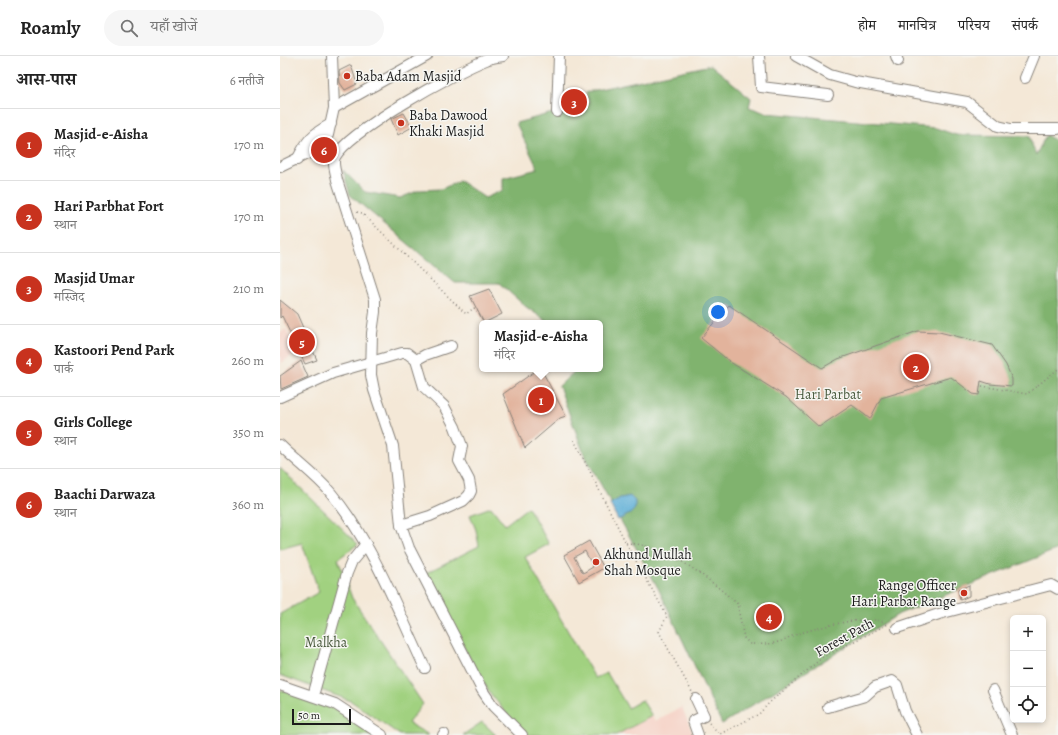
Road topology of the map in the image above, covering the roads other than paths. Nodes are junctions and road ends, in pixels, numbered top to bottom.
1 (332, 56) edge
2 (427, 56) edge
3 (503, 56) edge
4 (559, 56) edge
5 (758, 56) edge
6 (796, 56) edge
7 (1034, 56) edge
8 (1025, 78) dead end
9 (828, 95) dead end
10 (334, 108) junction
11 (557, 112) dead end
12 (331, 124) junction
13 (1058, 129) edge
14 (322, 149) junction
15 (336, 156) junction
16 (297, 160) junction
17 (280, 167) edge
18 (451, 346) dead end
19 (416, 360) junction
20 (370, 362) junction
21 (280, 397) edge
22 (280, 446) edge
23 (401, 525) junction
24 (366, 544) junction
25 (1058, 587) edge
26 (897, 628) dead end
27 (425, 668) dead end
28 (280, 685) edge
29 (993, 690) dead end
30 (313, 696) junction
31 (696, 699) road end
32 (828, 707) dead end
33 (382, 735) edge
34 (522, 735) edge
35 (698, 735) edge
36 (917, 735) edge
37 (1012, 735) edge

1 - 10 street
2 - 10 street
3 - 15 street
4 - 11 street
5 - 9 street
6 - 13 street
7 - 8 street
10 - 12 street
12 - 14 street
12 - 16 street
14 - 15 street
14 - 16 street
15 - 20 street
16 - 17 street
18 - 19 street
19 - 20 street
19 - 23 street
20 - 21 street
20 - 23 street
22 - 24 street
23 - 34 street
24 - 27 street
24 - 30 street
25 - 26 street
28 - 30 street
29 - 37 street
30 - 33 street
31 - 35 street
32 - 36 street

